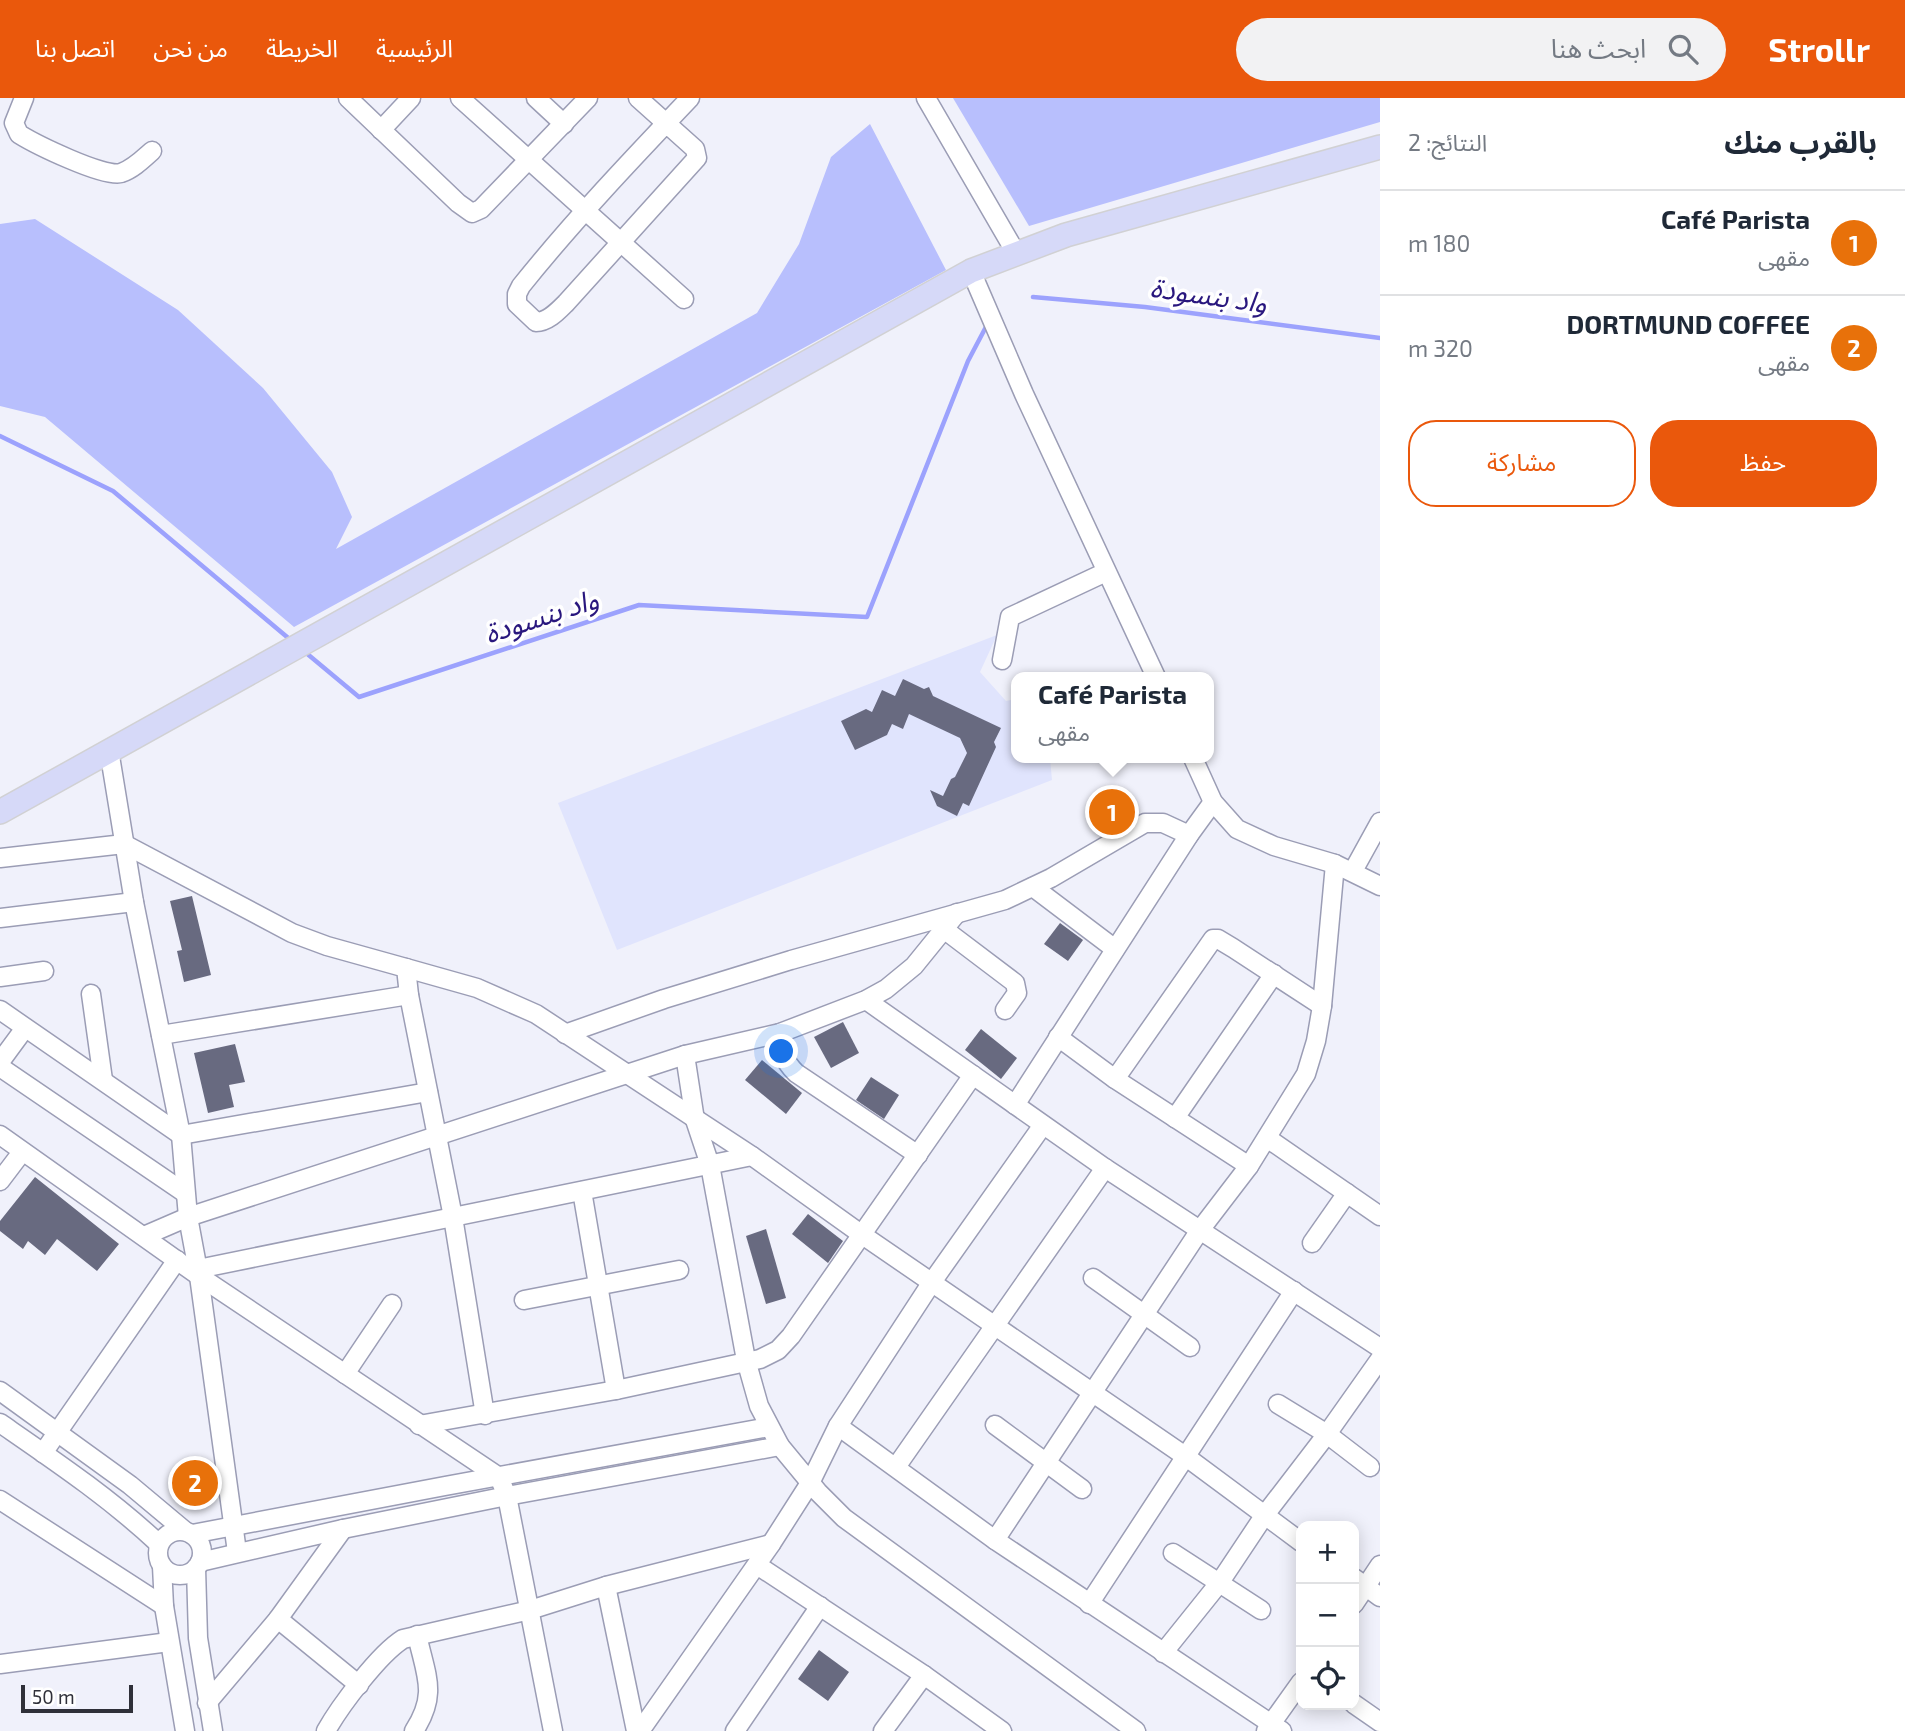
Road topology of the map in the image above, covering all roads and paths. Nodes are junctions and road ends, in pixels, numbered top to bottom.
1 (24, 98) edge
2 (348, 98) edge
3 (376, 98) edge
4 (411, 98) edge
5 (460, 98) edge
6 (536, 98) edge
7 (588, 98) edge
8 (638, 98) edge
9 (690, 98) edge
10 (926, 98) edge
11 (363, 112) junction
12 (564, 124) junction
13 (665, 124) junction
14 (381, 130) junction
15 (1380, 147) edge
16 (152, 151) dead end
17 (530, 160) junction
18 (586, 210) junction
19 (621, 241) junction
20 (1016, 253) junction
21 (971, 271) junction
22 (684, 299) dead end
23 (1106, 572) junction
24 (1002, 660) dead end
25 (1154, 672) edge
26 (109, 750) junction
27 (1195, 763) edge
28 (1213, 803) junction
29 (0, 812) edge
30 (1380, 822) edge
31 (1189, 835) junction
32 (124, 844) junction
33 (0, 858) edge
34 (1335, 864) junction
35 (1353, 871) junction
36 (1380, 886) edge
37 (1033, 887) junction
38 (134, 902) junction
39 (957, 913) junction
40 (0, 918) edge
41 (945, 930) junction
42 (1115, 949) junction
43 (406, 968) junction
44 (44, 971) dead end
45 (1273, 974) junction
46 (0, 977) edge
47 (91, 994) dead end
48 (409, 996) junction
49 (866, 1000) junction
50 (1322, 1006) junction
51 (0, 1010) edge
52 (1005, 1010) dead end
53 (25, 1028) junction
54 (780, 1033) junction
55 (565, 1034) junction
56 (161, 1035) junction
57 (1058, 1037) junction
58 (685, 1055) junction
59 (0, 1065) edge
60 (625, 1074) junction
61 (973, 1075) junction
62 (1115, 1079) junction
63 (103, 1080) junction
64 (428, 1092) junction
65 (1015, 1105) junction
66 (1175, 1118) junction
67 (695, 1120) junction
68 (1043, 1125) junction
69 (0, 1135) edge
70 (181, 1135) junction
71 (438, 1136) junction
72 (1267, 1138) junction
73 (22, 1152) junction
74 (752, 1156) junction
75 (918, 1156) junction
76 (710, 1165) junction
77 (1249, 1166) junction
78 (1105, 1168) junction
79 (0, 1181) edge
80 (582, 1191) junction
81 (185, 1193) junction
82 (1347, 1193) junction
83 (1380, 1216) edge
84 (188, 1217) junction
85 (453, 1217) junction
86 (1200, 1230) junction
87 (861, 1234) junction
88 (144, 1236) junction
89 (1312, 1243) dead end
90 (177, 1260) junction
91 (679, 1270) dead end
92 (198, 1272) junction
93 (1093, 1279) dead end
94 (932, 1282) junction
95 (598, 1286) junction
96 (1294, 1291) junction
97 (524, 1300) dead end
98 (393, 1304) dead end
99 (1146, 1314) junction
100 (994, 1326) junction
101 (1190, 1347) dead end
102 (1380, 1348) edge
103 (1380, 1359) edge
104 (746, 1360) junction
105 (345, 1374) junction
106 (616, 1390) junction
107 (0, 1391) edge
108 (1093, 1395) junction
109 (1278, 1404) dead end
110 (485, 1415) junction
111 (0, 1423) edge
112 (419, 1424) junction
113 (995, 1425) dead end
114 (838, 1426) junction
115 (769, 1427) junction
116 (58, 1432) junction
117 (1327, 1434) junction
118 (780, 1446) junction
119 (43, 1453) junction
120 (1185, 1456) junction
121 (1048, 1463) junction
122 (896, 1467) junction
123 (1370, 1467) dead end
124 (499, 1477) junction
125 (810, 1483) junction
126 (1083, 1489) dead end
127 (507, 1496) junction
128 (0, 1500) edge
129 (1264, 1516) junction
130 (234, 1526) junction
131 (343, 1529) junction
132 (189, 1533) junction
133 (1296, 1538) edge
134 (995, 1540) junction
135 (159, 1544) junction
136 (771, 1544) junction
137 (237, 1552) junction
138 (1173, 1553) dead end
139 (198, 1565) junction
140 (757, 1565) junction
141 (1380, 1565) edge
142 (162, 1566) junction
143 (1220, 1582) junction
144 (606, 1586) junction
145 (1367, 1587) edge
146 (1090, 1604) junction
147 (164, 1606) junction
148 (820, 1606) junction
149 (530, 1610) junction
150 (1261, 1610) dead end
151 (278, 1619) junction
152 (417, 1635) junction
153 (169, 1642) junction
154 (1163, 1653) junction
155 (1, 1663) edge
156 (924, 1675) junction
157 (359, 1685) junction
158 (1296, 1690) edge
159 (207, 1703) junction
160 (1359, 1707) edge
161 (1379, 1720) edge
162 (1273, 1728) edge
163 (550, 1729) edge
164 (185, 1731) edge
165 (213, 1731) edge
166 (326, 1731) edge
167 (414, 1731) edge
168 (638, 1731) edge
169 (735, 1731) edge
170 (883, 1731) edge
171 (1002, 1731) edge
172 (1136, 1731) edge

1 - 16 street
2 - 11 street
3 - 11 street
4 - 14 street
5 - 17 street
6 - 12 street
7 - 12 street
8 - 13 street
9 - 13 street
10 - 20 street
11 - 14 street
12 - 17 street
13 - 18 street
13 - 19 street
14 - 17 street
15 - 20 main road
17 - 18 street
18 - 19 street
18 - 19 street
19 - 22 street
20 - 21 main road
21 - 23 street
21 - 26 main road
23 - 24 street
23 - 25 street
26 - 29 main road
26 - 32 street
27 - 28 street
28 - 31 street
28 - 34 street
30 - 35 street
31 - 37 street
31 - 42 street
32 - 33 street
32 - 38 street
32 - 43 street
34 - 35 street
34 - 50 street
35 - 36 street
37 - 39 street
37 - 42 street
38 - 40 street
38 - 56 street
39 - 41 street
39 - 55 street
41 - 49 street
41 - 52 street
42 - 57 street
43 - 48 street
43 - 55 street
44 - 46 street
45 - 50 street
45 - 62 street
45 - 66 street
47 - 63 street
48 - 56 street
48 - 64 street
49 - 54 street
49 - 61 street
50 - 72 street
51 - 53 street
53 - 59 street
53 - 63 street
54 - 58 street
54 - 75 street
55 - 60 street
56 - 70 street
57 - 62 street
57 - 65 street
58 - 60 street
58 - 67 street
59 - 81 street
60 - 67 street
60 - 71 street
61 - 65 street
61 - 75 street
62 - 66 street
63 - 70 street
64 - 70 street
64 - 71 street
65 - 68 street
66 - 77 street
67 - 74 street
67 - 76 street
68 - 78 street
68 - 94 street
69 - 73 street
70 - 81 street
71 - 84 street
71 - 85 street
72 - 77 street
72 - 82 street
73 - 79 street
73 - 88 street
74 - 76 street
74 - 87 street
75 - 87 street
76 - 80 street
76 - 104 street
77 - 86 street
78 - 86 street
78 - 100 street
80 - 85 street
80 - 95 street
81 - 84 street
82 - 83 street
82 - 89 street
84 - 88 street
84 - 92 street
85 - 92 street
85 - 110 street
86 - 96 street
86 - 99 street
87 - 94 street
87 - 104 street
88 - 90 street
90 - 92 street
90 - 116 street
91 - 95 street
92 - 105 street
92 - 130 street
93 - 99 street
94 - 100 street
94 - 114 street
95 - 97 street
95 - 106 street
96 - 102 street
96 - 120 street
98 - 105 street
99 - 101 street
99 - 108 street
100 - 108 street
100 - 122 street
103 - 117 street
104 - 106 street
104 - 115 street
105 - 112 street
106 - 110 street
107 - 116 street
108 - 120 street
108 - 121 street
109 - 117 street
110 - 112 street
111 - 119 street
112 - 124 street
113 - 121 street
114 - 122 street
114 - 125 street
115 - 118 street
115 - 124 street
116 - 119 street
116 - 132 street
117 - 123 street
117 - 129 street
118 - 125 street
118 - 127 street
119 - 135 street
120 - 129 street
120 - 146 street
121 - 126 street
121 - 134 street
122 - 134 street
124 - 127 street
124 - 130 street
125 - 136 street
125 - 172 street
127 - 131 street
127 - 149 street
128 - 147 street
129 - 133 street
129 - 143 street
130 - 132 street
130 - 137 street
131 - 137 street
131 - 151 street
132 - 135 street
132 - 139 street
134 - 146 street
135 - 142 street
136 - 140 street
136 - 144 street
137 - 139 street
138 - 143 street
139 - 142 street
139 - 159 street
140 - 148 street
140 - 168 street
141 - 145 street
142 - 147 street
143 - 150 street
143 - 154 street
144 - 149 street
144 - 168 street
146 - 154 street
147 - 153 street
148 - 156 street
148 - 169 street
149 - 152 street
149 - 163 street
151 - 157 street
151 - 159 street
152 - 157 street
152 - 167 street
153 - 155 street
153 - 164 street
154 - 162 street
156 - 170 street
156 - 171 street
157 - 166 street
158 - 162 street
159 - 165 street
160 - 161 street

